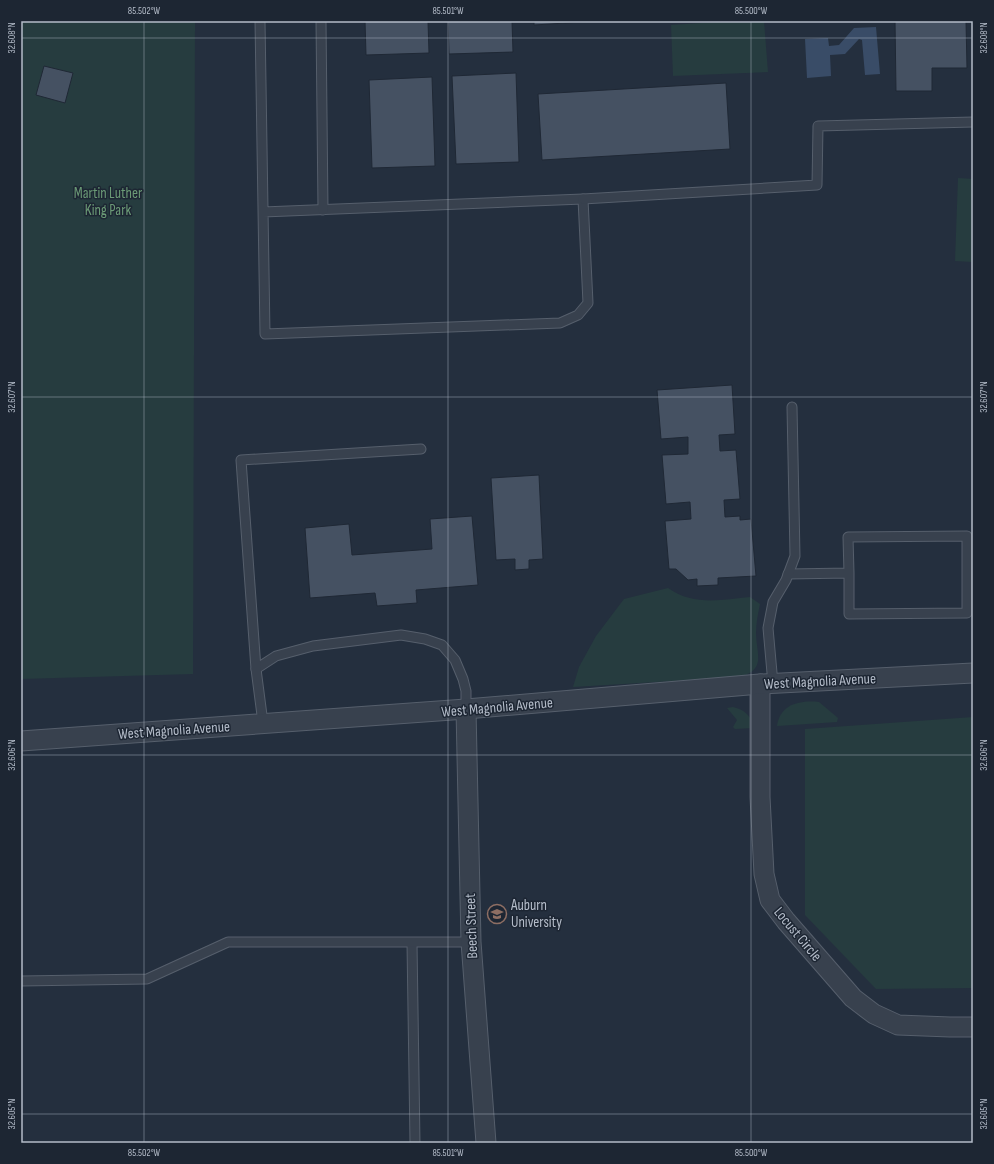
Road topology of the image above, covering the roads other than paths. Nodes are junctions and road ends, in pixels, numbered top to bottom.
1 (260, 21) edge
2 (321, 21) edge
3 (973, 122) edge
4 (583, 199) junction
5 (323, 210) junction
6 (263, 212) junction
7 (792, 407) dead end
8 (421, 449) dead end
9 (849, 573) junction
10 (788, 574) junction
11 (256, 669) junction
12 (973, 673) edge
13 (766, 684) junction
14 (466, 710) junction
15 (263, 723) junction
16 (21, 741) edge
17 (471, 942) junction
18 (412, 943) junction
19 (21, 981) edge
20 (973, 1027) edge
21 (415, 1143) edge
22 (486, 1143) edge

1 - 6 lane
2 - 5 lane
3 - 4 lane
4 - 5 lane
4 - 6 lane
5 - 6 lane
7 - 10 lane
8 - 11 lane
9 - 9 lane
9 - 10 lane
10 - 13 lane
11 - 14 lane
11 - 15 lane
12 - 13 street, West Magnolia Avenue
13 - 14 street, West Magnolia Avenue
13 - 20 street, Locust Circle
14 - 15 street, West Magnolia Avenue
14 - 17 street, Beech Street
15 - 16 street, West Magnolia Avenue
17 - 18 lane
17 - 22 street, Beech Street
18 - 19 lane
18 - 21 lane

